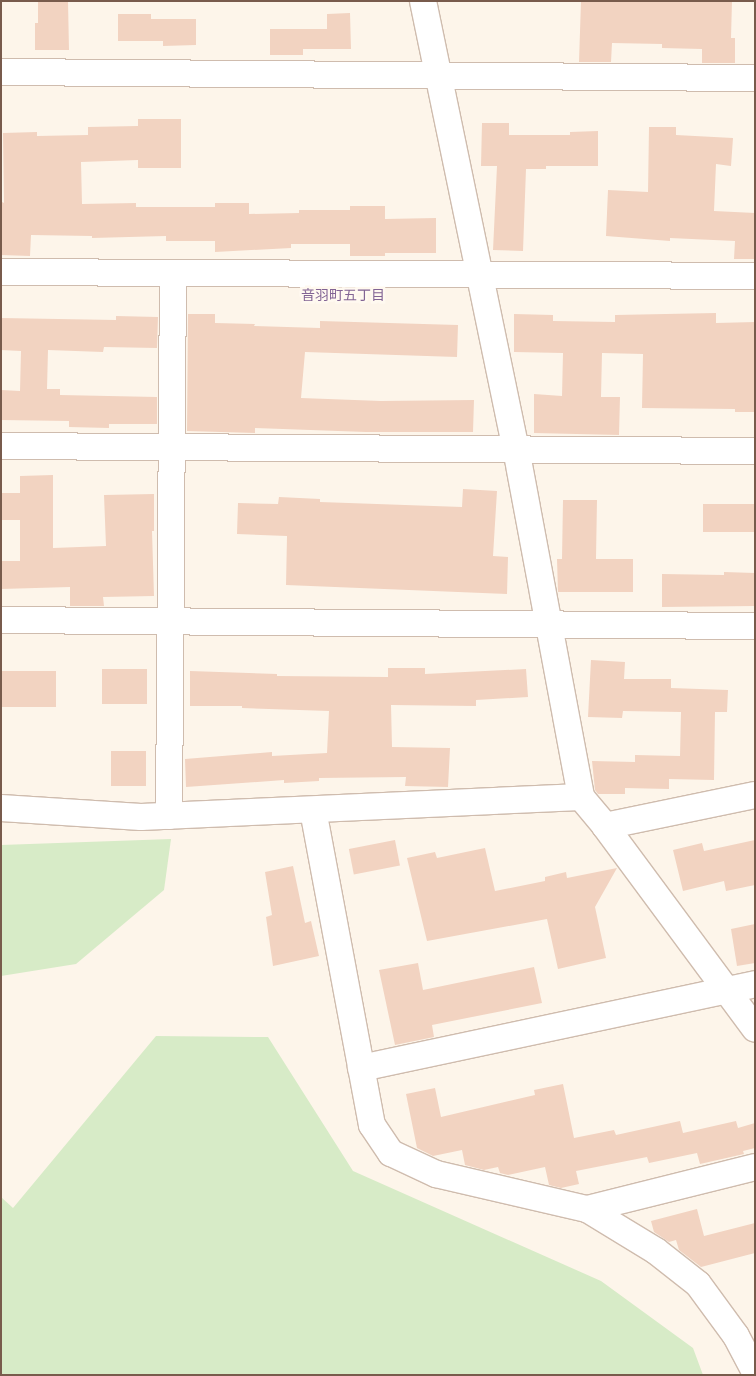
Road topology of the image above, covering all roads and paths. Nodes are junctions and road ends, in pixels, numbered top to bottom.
1 (424, 1) edge
2 (1, 72) edge
3 (440, 76) junction
4 (755, 78) edge
5 (1, 272) edge
6 (173, 273) junction
7 (478, 274) junction
8 (755, 276) edge
9 (1, 446) edge
10 (173, 447) junction
11 (516, 448) junction
12 (755, 451) edge
13 (1, 620) edge
14 (172, 621) junction
15 (548, 623) junction
16 (755, 626) edge
17 (755, 796) edge
18 (581, 797) junction
19 (1, 808) edge
20 (313, 810) junction
21 (169, 816) junction
22 (605, 826) junction
23 (755, 984) edge
24 (726, 990) junction
25 (755, 1029) edge
26 (361, 1068) junction
27 (755, 1167) edge
28 (587, 1209) junction
29 (755, 1371) edge

1 - 3 street
2 - 3 street
3 - 4 street
3 - 7 street
5 - 6 street
6 - 7 street
6 - 10 street
7 - 8 street
7 - 11 street
9 - 10 street
10 - 11 street
10 - 14 street
11 - 12 street
11 - 15 street
13 - 14 street
14 - 15 street
14 - 21 street
15 - 16 street
15 - 18 street
17 - 22 street
18 - 20 street
18 - 22 street
19 - 21 street
20 - 21 street
20 - 26 street
22 - 24 street
23 - 24 street
24 - 25 street
24 - 26 street
26 - 28 street
27 - 28 street
28 - 29 street

